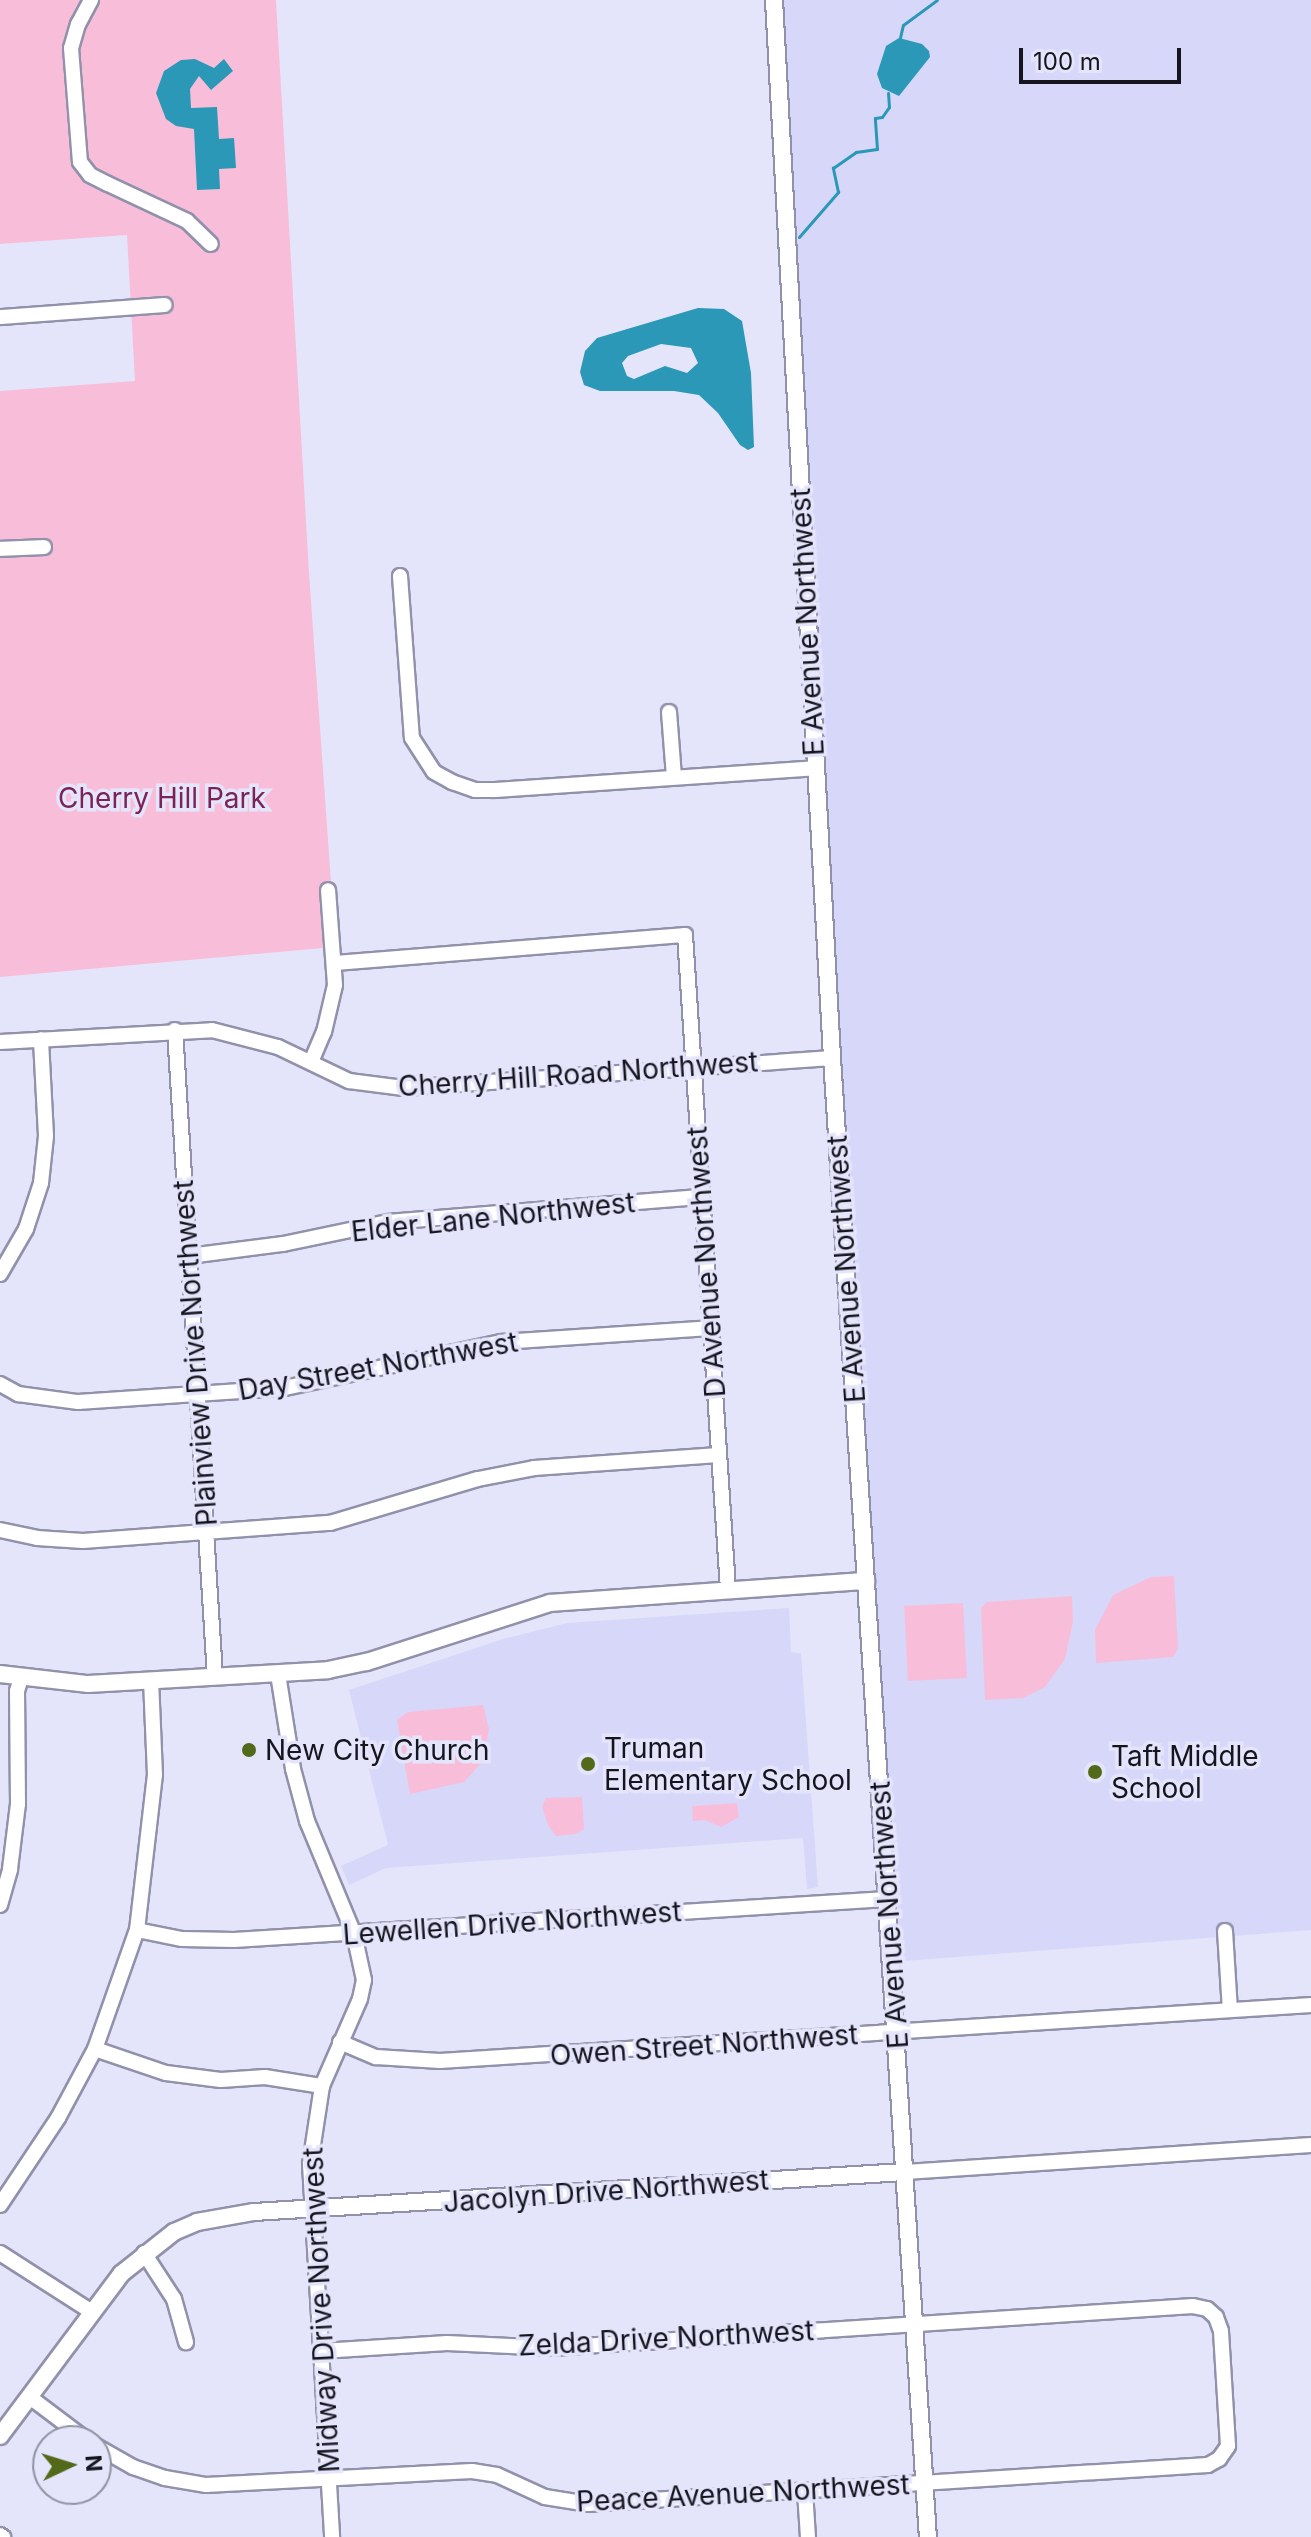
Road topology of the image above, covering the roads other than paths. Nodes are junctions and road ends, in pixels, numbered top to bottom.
1 (91, 0) edge
2 (774, 0) edge
3 (211, 244) dead end
4 (165, 305) dead end
5 (0, 317) edge
6 (44, 547) dead end
7 (0, 549) edge
8 (400, 576) dead end
9 (669, 712) dead end
10 (815, 768) junction
11 (674, 777) junction
12 (328, 890) dead end
13 (336, 963) junction
14 (175, 1030) junction
15 (41, 1039) junction
16 (0, 1042) edge
17 (832, 1058) junction
18 (311, 1062) junction
19 (694, 1068) junction
20 (702, 1197) junction
21 (189, 1256) junction
22 (0, 1274) edge
23 (711, 1328) junction
24 (0, 1384) edge
25 (198, 1395) junction
26 (719, 1455) junction
27 (0, 1530) edge
28 (206, 1533) junction
29 (866, 1581) junction
30 (728, 1589) junction
31 (0, 1674) edge
32 (278, 1674) junction
33 (215, 1677) junction
34 (21, 1678) junction
35 (151, 1681) junction
36 (887, 1899) junction
37 (0, 1905) edge
38 (137, 1930) junction
39 (1225, 1931) dead end
40 (354, 1934) junction
41 (1311, 2005) edge
42 (1230, 2010) junction
43 (896, 2033) junction
44 (340, 2042) junction
45 (95, 2049) junction
46 (322, 2086) junction
47 (1311, 2145) edge
48 (905, 2172) junction
49 (0, 2205) edge
50 (312, 2209) junction
51 (0, 2253) edge
52 (144, 2253) junction
53 (92, 2312) junction
54 (915, 2325) junction
55 (1221, 2331) joint
56 (186, 2342) dead end
57 (321, 2351) junction
58 (31, 2398) junction
59 (67, 2425) edge
60 (0, 2436) edge
61 (112, 2455) edge
62 (329, 2481) junction
63 (924, 2484) junction
64 (805, 2491) junction
65 (332, 2537) edge
66 (808, 2537) edge
67 (928, 2537) edge

1 - 3 street
2 - 10 street, E Avenue Northwest
4 - 5 street
6 - 7 street
8 - 11 street
9 - 11 street
10 - 11 street
10 - 17 street, E Avenue Northwest
12 - 13 street
13 - 18 street
13 - 19 street, D Avenue Northwest
14 - 15 street, Cherry Hill Road Northwest
14 - 18 street, Cherry Hill Road Northwest
14 - 21 street, Plainview Drive Northwest
15 - 16 street, Cherry Hill Road Northwest
15 - 22 street
17 - 19 street, Cherry Hill Road Northwest
17 - 29 street, E Avenue Northwest
18 - 19 street, Cherry Hill Road Northwest
19 - 20 street, D Avenue Northwest
20 - 21 street, Elder Lane Northwest
20 - 23 street, D Avenue Northwest
21 - 25 street, Plainview Drive Northwest
23 - 25 street, Day Street Northwest
23 - 26 street, D Avenue Northwest
24 - 25 street, Day Street Northwest
25 - 28 street, Plainview Drive Northwest
26 - 28 street
26 - 30 street, D Avenue Northwest
27 - 28 street
28 - 33 street, Plainview Drive Northwest
29 - 30 street
29 - 36 street, E Avenue Northwest
30 - 32 street
31 - 34 street
32 - 33 street
32 - 40 street, Midway Drive Northwest
33 - 35 street
34 - 35 street
34 - 37 street
35 - 38 street
36 - 40 street, Lewellen Drive Northwest
36 - 43 street, E Avenue Northwest
38 - 40 street, Lewellen Drive Northwest
38 - 45 street
39 - 42 street
40 - 44 street, Midway Drive Northwest
41 - 42 street, Owen Street Northwest
42 - 43 street, Owen Street Northwest
43 - 44 street, Owen Street Northwest
43 - 48 street, E Avenue Northwest
44 - 46 street, Midway Drive Northwest
45 - 46 street
45 - 49 street
46 - 50 street, Midway Drive Northwest
47 - 48 street, Jacolyn Drive Northwest
48 - 50 street, Jacolyn Drive Northwest
48 - 54 street, E Avenue Northwest
50 - 52 street, Jacolyn Drive Northwest
50 - 57 street, Midway Drive Northwest
51 - 53 street
52 - 53 street, Jacolyn Drive Northwest
52 - 56 street
53 - 58 street, Jacolyn Drive Northwest
54 - 55 street, Zelda Drive Northwest
54 - 57 street, Zelda Drive Northwest
54 - 63 street, E Avenue Northwest
55 - 63 street, Peace Avenue Northwest
57 - 62 street, Midway Drive Northwest
58 - 59 street
58 - 60 street, Jacolyn Drive Northwest
61 - 62 street, Peace Avenue Northwest
62 - 64 street, Peace Avenue Northwest
62 - 65 street, Midway Drive Northwest
63 - 64 street, Peace Avenue Northwest
63 - 67 street, E Avenue Northwest
64 - 66 street

